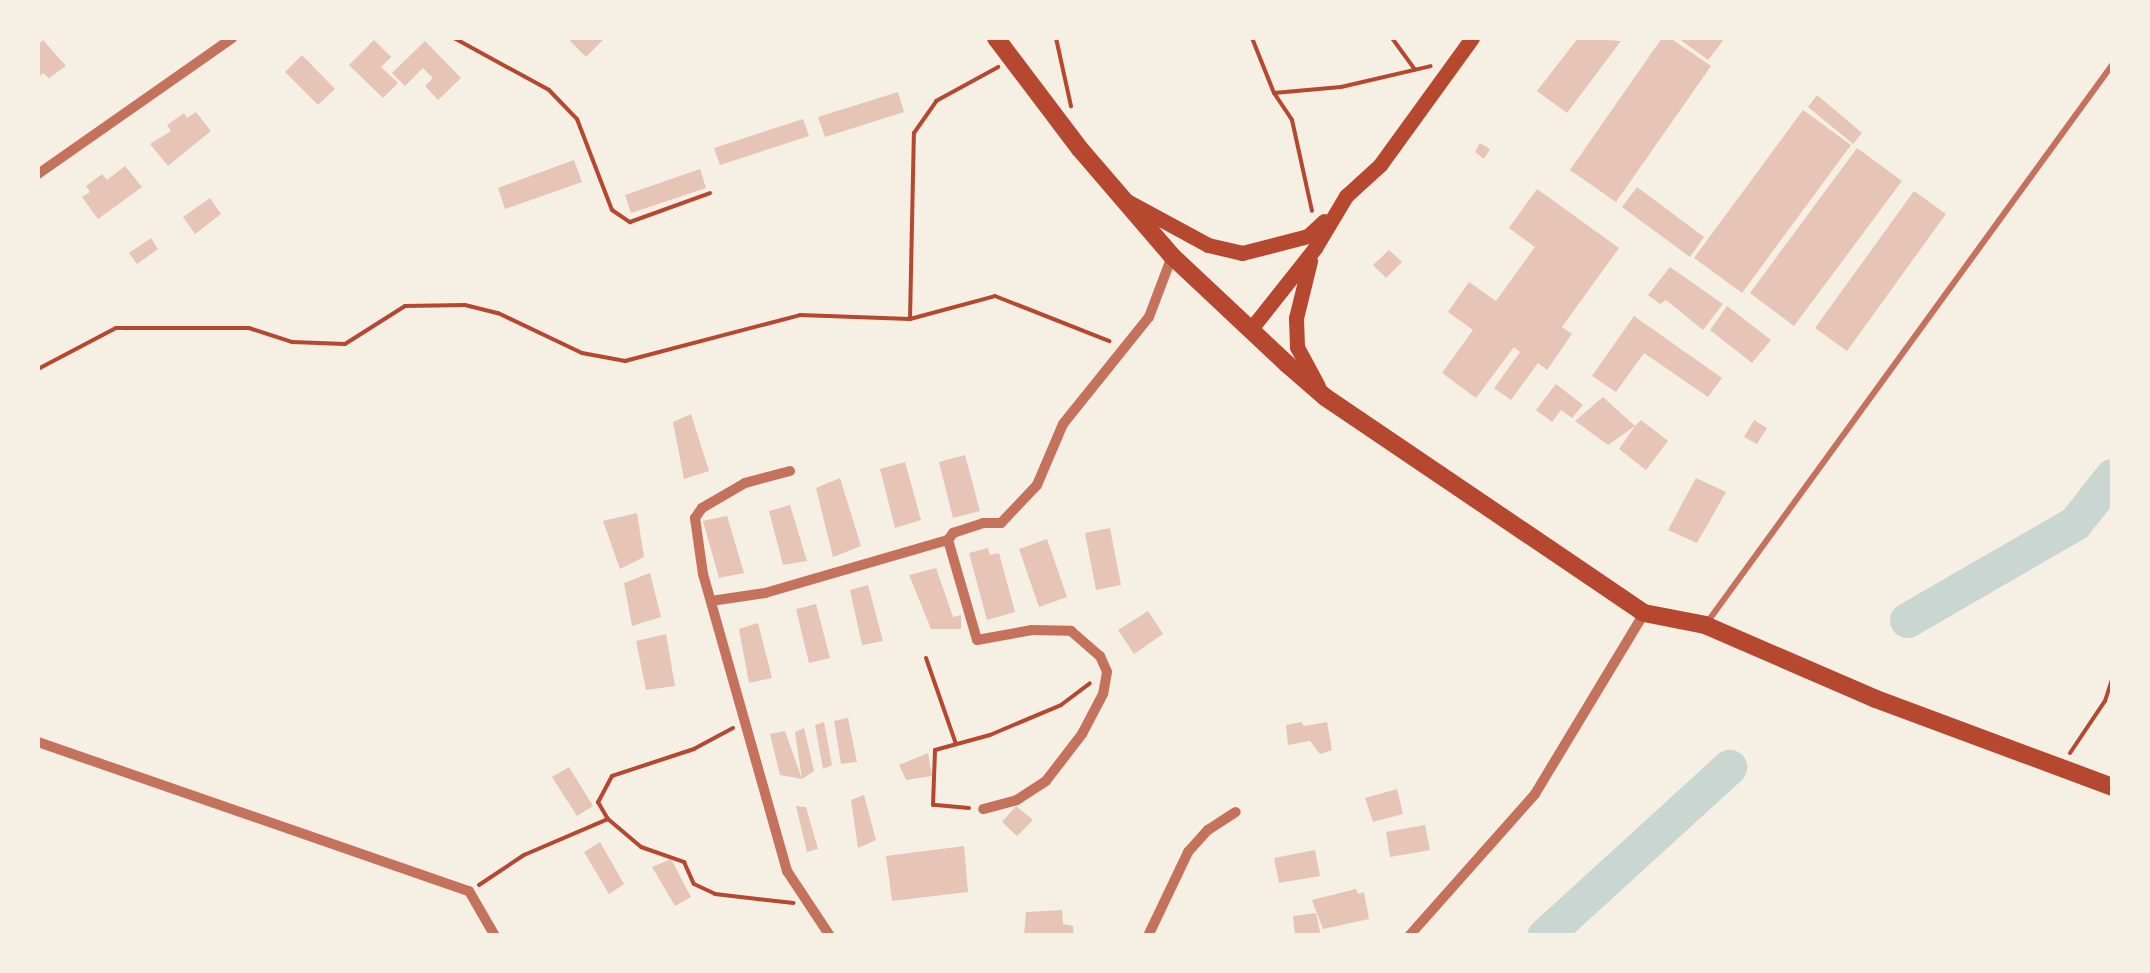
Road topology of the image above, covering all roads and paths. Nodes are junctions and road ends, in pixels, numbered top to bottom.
1 (232, 38) edge
2 (454, 38) edge
3 (996, 38) edge
4 (1056, 38) edge
5 (1252, 38) edge
6 (1392, 38) edge
7 (1472, 38) edge
8 (1456, 58) junction
9 (1011, 60) junction
10 (2112, 65) edge
11 (1416, 71) junction
12 (1274, 92) junction
13 (1072, 112) dead end
14 (38, 174) edge
15 (710, 193) dead end
16 (1346, 196) junction
17 (1124, 199) junction
18 (1316, 230) junction
19 (1315, 248) junction
20 (1172, 256) junction
21 (910, 319) junction
22 (1250, 330) junction
23 (1127, 348) junction
24 (38, 369) edge
25 (1325, 398) junction
26 (790, 471) dead end
27 (948, 540) junction
28 (711, 601) junction
29 (1644, 613) junction
30 (1705, 625) junction
31 (926, 658) dead end
32 (1107, 671) junction
33 (2112, 680) edge
34 (744, 722) junction
35 (38, 742) edge
36 (956, 744) junction
37 (2061, 767) junction
38 (2112, 787) edge
39 (984, 809) joint
40 (1236, 812) dead end
41 (608, 819) junction
42 (469, 892) junction
43 (808, 905) junction
44 (495, 936) edge
45 (830, 936) edge
46 (1148, 936) edge
47 (1409, 936) edge

1 - 14 street
2 - 15 path
3 - 9 main road
4 - 13 path
5 - 12 path
6 - 11 path
7 - 8 main road
8 - 11 path
8 - 16 main road
9 - 17 main road
9 - 21 path
10 - 30 lane
11 - 12 path
12 - 18 path
16 - 18 main road
16 - 19 main road
17 - 18 main road
17 - 20 main road
19 - 22 main road
19 - 25 main road
20 - 22 main road
20 - 23 street
21 - 23 path
21 - 24 path
22 - 25 main road
23 - 27 street
25 - 29 main road
26 - 28 street
27 - 28 street
27 - 32 street
28 - 34 street
29 - 30 main road
29 - 47 street
30 - 37 main road
31 - 36 path
32 - 36 path
32 - 39 street
33 - 37 path
34 - 41 path
34 - 43 street
35 - 42 street
36 - 39 path
37 - 38 main road
40 - 46 street
41 - 42 path
41 - 43 path
42 - 44 street
43 - 45 street

